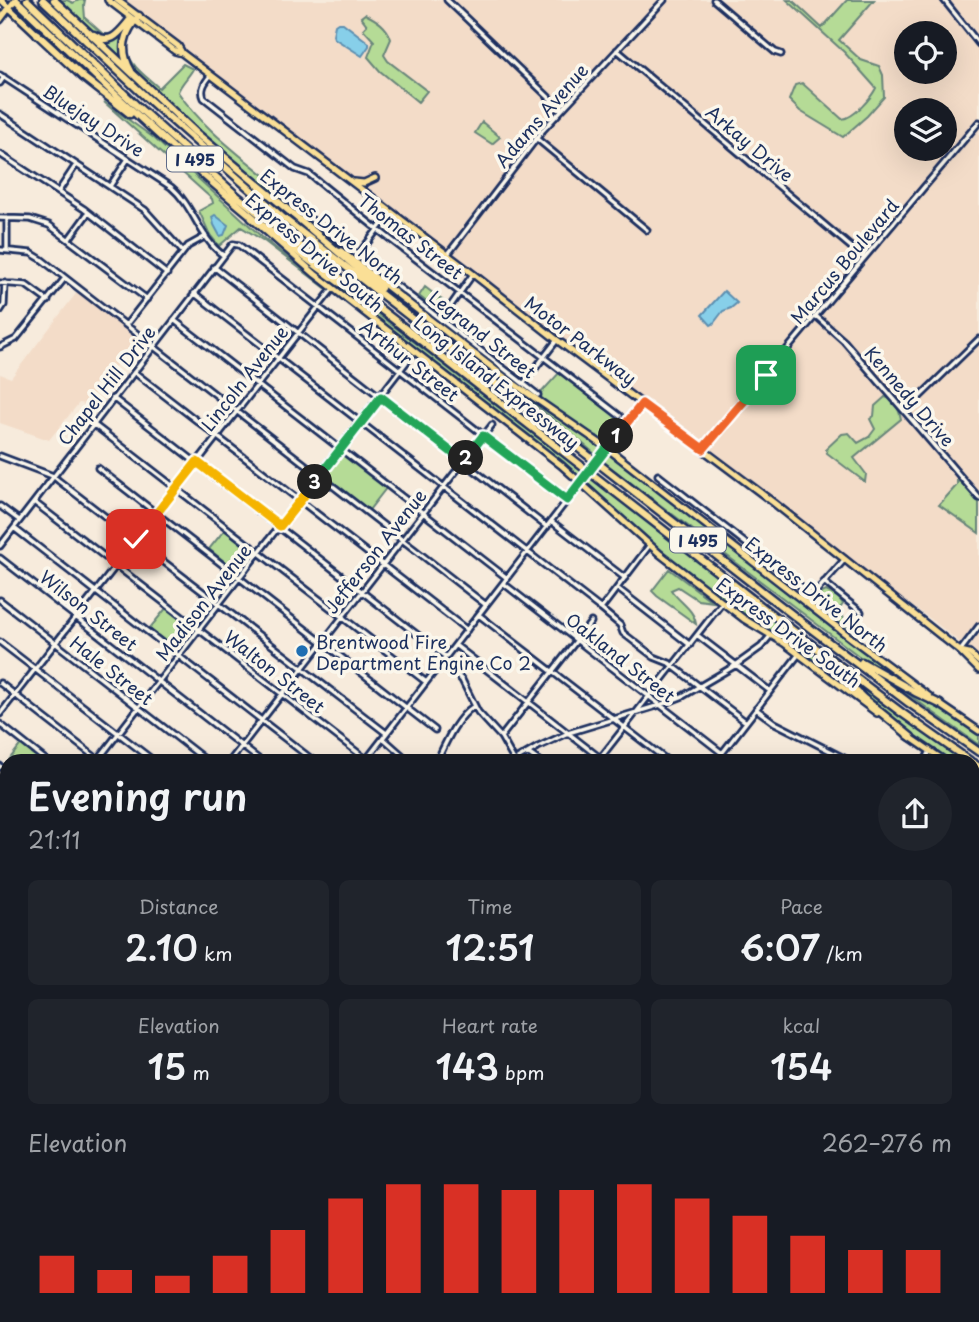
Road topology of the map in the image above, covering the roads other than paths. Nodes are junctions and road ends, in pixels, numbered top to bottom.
1 (1, 0) edge
2 (43, 0) edge
3 (54, 0) edge
4 (108, 0) edge
5 (117, 0) edge
6 (447, 0) edge
7 (714, 0) edge
8 (944, 0) edge
9 (20, 1) edge
10 (660, 1) edge
11 (9, 8) junction
12 (135, 17) junction
13 (0, 20) edge
14 (79, 23) junction
15 (37, 34) joint
16 (979, 44) edge
17 (617, 50) junction
18 (781, 54) dead end
19 (211, 75) junction
20 (2, 76) edge
21 (140, 82) junction
22 (0, 83) edge
23 (561, 109) junction
24 (0, 114) edge
25 (979, 122) edge
26 (162, 138) junction
27 (536, 138) junction
28 (0, 154) edge
29 (128, 159) junction
30 (76, 165) junction
31 (374, 178) dead end
32 (351, 181) junction
33 (109, 187) junction
34 (282, 189) dead end
35 (58, 192) junction
36 (229, 197) junction
37 (391, 212) junction
38 (88, 213) junction
39 (0, 218) edge
40 (7, 218) junction
41 (377, 229) junction
42 (647, 230) dead end
43 (206, 236) junction
44 (319, 236) junction
45 (69, 239) junction
46 (236, 244) joint
47 (0, 250) edge
48 (7, 250) junction
49 (183, 252) junction
50 (223, 255) junction
51 (358, 255) junction
52 (447, 255) junction
53 (864, 258) junction
54 (214, 267) junction
55 (167, 274) junction
56 (474, 274) junction
57 (65, 278) junction
58 (2, 283) edge
59 (331, 290) dead end
60 (460, 292) junction
61 (194, 293) junction
62 (147, 299) junction
63 (48, 300) junction
64 (391, 301) junction
65 (374, 303) junction
66 (318, 307) junction
67 (0, 311) edge
68 (816, 316) junction
69 (441, 318) junction
70 (174, 320) junction
71 (126, 325) junction
72 (298, 332) junction
73 (979, 339) edge
74 (557, 340) junction
75 (153, 346) junction
76 (0, 347) edge
77 (544, 357) junction
78 (278, 358) junction
79 (408, 360) dead end
80 (401, 371) junction
81 (133, 372) junction
82 (523, 383) junction
83 (258, 384) junction
84 (538, 395) dead end
85 (381, 397) junction
86 (113, 398) junction
87 (642, 404) junction
88 (237, 410) junction
89 (905, 411) junction
90 (620, 416) dead end
91 (361, 423) junction
92 (93, 424) junction
93 (492, 425) dead end
94 (217, 436) junction
95 (483, 436) junction
96 (341, 449) junction
97 (703, 449) junction
98 (605, 451) junction
99 (0, 456) edge
100 (463, 461) junction
101 (197, 462) junction
102 (97, 468) dead end
103 (320, 475) junction
104 (658, 475) dead end
105 (53, 476) junction
106 (583, 480) junction
107 (177, 487) junction
108 (443, 487) junction
109 (979, 498) edge
110 (567, 500) junction
111 (300, 501) junction
112 (34, 502) junction
113 (0, 506) edge
114 (156, 513) junction
115 (423, 513) junction
116 (19, 520) junction
117 (551, 521) junction
118 (280, 526) junction
119 (14, 527) junction
120 (547, 527) junction
121 (136, 539) junction
122 (403, 539) junction
123 (0, 546) edge
124 (649, 546) junction
125 (260, 552) junction
126 (527, 552) junction
127 (0, 558) edge
128 (845, 559) junction
129 (116, 565) junction
130 (383, 565) junction
131 (239, 578) junction
132 (507, 578) junction
133 (625, 578) junction
134 (824, 582) junction
135 (503, 583) junction
136 (617, 588) junction
137 (96, 591) junction
138 (362, 591) junction
139 (812, 595) junction
140 (0, 600) edge
141 (722, 603) junction
142 (806, 603) junction
143 (219, 604) junction
144 (486, 605) junction
145 (601, 609) junction
146 (769, 612) junction
147 (862, 612) dead end
148 (479, 615) junction
149 (76, 617) junction
150 (342, 617) junction
151 (799, 618) junction
152 (591, 622) dead end
153 (979, 626) edge
154 (199, 630) junction
155 (467, 630) junction
156 (697, 635) junction
157 (771, 635) junction
158 (576, 640) junction
159 (0, 642) edge
160 (55, 643) junction
161 (322, 643) junction
162 (455, 645) junction
163 (690, 645) junction
164 (960, 651) junction
165 (799, 654) junction
166 (178, 656) junction
167 (445, 659) junction
168 (979, 663) edge
169 (736, 665) junction
170 (673, 666) junction
171 (302, 668) junction
172 (35, 669) junction
173 (979, 670) edge
174 (552, 672) junction
175 (158, 682) junction
176 (426, 682) junction
177 (0, 683) edge
178 (700, 687) junction
179 (770, 691) junction
180 (15, 694) junction
181 (282, 695) junction
182 (650, 697) junction
183 (528, 703) junction
184 (940, 704) junction
185 (660, 705) junction
186 (474, 706) junction
187 (138, 708) junction
188 (406, 708) junction
189 (756, 709) junction
190 (638, 712) junction
191 (0, 714) edge
192 (612, 719) junction
193 (261, 721) junction
194 (746, 722) junction
195 (0, 724) edge
196 (625, 728) junction
197 (435, 730) dead end
198 (979, 731) edge
199 (568, 733) junction
200 (118, 734) junction
201 (384, 736) junction
202 (501, 737) junction
203 (911, 737) junction
204 (242, 746) junction
205 (930, 750) junction
206 (979, 751) edge
207 (528, 752) junction
208 (722, 753) joint
209 (38, 754) edge
210 (89, 754) edge
211 (103, 754) edge
212 (145, 754) edge
213 (198, 754) edge
214 (236, 754) edge
215 (252, 754) edge
216 (305, 754) edge
217 (357, 754) edge
218 (370, 754) edge
219 (402, 754) edge
220 (441, 754) edge
221 (511, 754) edge
222 (525, 754) edge
223 (530, 754) edge
224 (594, 754) edge
225 (606, 754) edge
226 (659, 754) edge
227 (836, 754) edge
228 (928, 754) edge
229 (935, 754) edge
230 (961, 754) edge

1 - 11 main road
2 - 64 highway, Long Island Expressway / I 495
3 - 14 highway, Express Drive North
4 - 12 main road, Motor Parkway
5 - 12 main road, Motor Parkway
6 - 23 street
7 - 18 street
8 - 16 street
9 - 11 main road
9 - 26 highway, Express Drive South
9 - 65 highway, Long Island Expressway / I 495
10 - 17 street, Adams Avenue
11 - 13 main road
11 - 15 main road
12 - 14 highway
12 - 19 main road, Motor Parkway
12 - 21 highway
14 - 21 highway, Express Drive North
15 - 26 highway
17 - 23 street, Adams Avenue
17 - 53 street, Arkay Drive
19 - 32 main road, Motor Parkway
19 - 41 street, Thomas Street
20 - 22 street
20 - 29 street, Bluejay Drive
21 - 44 highway, Express Drive North
23 - 27 street, Adams Avenue
24 - 30 street
25 - 53 street, Marcus Boulevard
26 - 36 highway, Express Drive South
27 - 42 street
27 - 52 street, Adams Avenue
28 - 35 street
29 - 33 street
29 - 43 street, Bluejay Drive
30 - 33 street
30 - 35 street
31 - 32 main road
32 - 37 main road, Motor Parkway
33 - 49 street
34 - 51 street, Legrand Street
35 - 38 street
36 - 65 highway
36 - 106 main road, Express Drive South
37 - 41 street
37 - 52 main road, Motor Parkway
38 - 45 street
38 - 55 street
39 - 40 street
40 - 45 street
40 - 48 street
41 - 51 street
41 - 60 street, Thomas Street
43 - 49 street
43 - 50 street, Bluejay Drive
44 - 64 highway
44 - 98 main road, Express Drive North
45 - 62 street
46 - 50 street, Chapel Hill Drive
46 - 66 street, Arthur Street
47 - 48 street
48 - 57 street
49 - 55 street
50 - 54 street, Chapel Hill Drive
51 - 69 street, Legrand Street
52 - 56 main road, Motor Parkway
53 - 68 street, Marcus Boulevard
54 - 61 street, Chapel Hill Drive
54 - 72 street
55 - 62 street
56 - 60 street
56 - 74 main road, Motor Parkway
57 - 63 street
57 - 71 street
58 - 63 street
58 - 67 street
59 - 66 street, Lincoln Avenue
60 - 69 street
60 - 77 street, Thomas Street
61 - 70 street, Chapel Hill Drive
61 - 78 street
62 - 71 street
63 - 76 street
64 - 151 highway, Long Island Expressway / I 495
65 - 146 highway, Long Island Expressway / I 495
66 - 72 street, Lincoln Avenue
66 - 80 street, Arthur Street
68 - 89 street, Kennedy Drive
68 - 97 street, Marcus Boulevard
69 - 82 street, Legrand Street
70 - 75 street, Chapel Hill Drive
70 - 83 street
71 - 75 street
72 - 78 street, Lincoln Avenue
72 - 85 street
73 - 89 street
74 - 77 street
74 - 87 main road, Motor Parkway
75 - 81 street, Chapel Hill Drive
75 - 88 street
77 - 82 street
77 - 90 street, Thomas Street
78 - 83 street, Lincoln Avenue
78 - 91 street
79 - 80 street, Madison Avenue
80 - 85 street, Madison Avenue
80 - 95 street, Arthur Street
81 - 86 street, Chapel Hill Drive
81 - 94 street
82 - 84 street, Legrand Street
83 - 88 street, Lincoln Avenue
83 - 96 street
85 - 91 street, Madison Avenue
85 - 100 street
86 - 92 street, Chapel Hill Drive
86 - 101 street
87 - 97 main road, Motor Parkway
87 - 98 street
88 - 94 street, Lincoln Avenue
88 - 103 street
89 - 109 street, Kennedy Drive
91 - 96 street, Madison Avenue
91 - 108 street
92 - 105 street, Chapel Hill Drive
92 - 107 street
93 - 95 street, Jefferson Avenue
94 - 101 street, Lincoln Avenue
94 - 111 street
95 - 100 street, Jefferson Avenue
95 - 110 street, Arthur Street
96 - 103 street, Madison Avenue
96 - 115 street
97 - 128 main road, Motor Parkway
98 - 106 street, bridge
98 - 142 main road, Express Drive North
99 - 105 street
100 - 108 street, Jefferson Avenue
100 - 120 street
101 - 107 street, Lincoln Avenue
101 - 118 street
102 - 114 street
103 - 111 street, Madison Avenue
103 - 122 street
104 - 139 street
105 - 112 street, Chapel Hill Drive
105 - 121 street
106 - 110 street
106 - 124 main road, Express Drive South
107 - 114 street, Lincoln Avenue
107 - 125 street
108 - 115 street, Jefferson Avenue
108 - 126 street
110 - 117 street
111 - 118 street, Madison Avenue
111 - 130 street
112 - 116 street, Chapel Hill Drive
112 - 129 street, Walton Street
113 - 116 street
114 - 121 street, Lincoln Avenue
114 - 131 street
115 - 122 street, Jefferson Avenue
115 - 132 street
116 - 119 street, Chapel Hill Drive
117 - 120 street
117 - 133 street
118 - 125 street, Madison Avenue
118 - 138 street
119 - 123 street, Chapel Hill Drive
119 - 137 street
120 - 126 street
121 - 129 street, Lincoln Avenue
121 - 143 street
122 - 130 street, Jefferson Avenue
122 - 144 street
124 - 133 street
124 - 141 main road, Express Drive South
125 - 131 street, Madison Avenue
125 - 150 street
126 - 132 street
126 - 145 street
127 - 149 street, Wilson Street
128 - 134 street
128 - 164 main road, Motor Parkway
129 - 137 street, Lincoln Avenue
129 - 154 street, Walton Street
130 - 138 street, Jefferson Avenue
130 - 155 street
131 - 143 street, Madison Avenue
131 - 161 street
132 - 135 street
133 - 136 street
134 - 139 street
134 - 147 street
135 - 144 street
135 - 158 street, Oakland Street
136 - 145 street
136 - 163 street
137 - 149 street, Lincoln Avenue
137 - 166 street
138 - 150 street, Jefferson Avenue
138 - 167 street
139 - 142 street
140 - 160 street, Hale Street
141 - 156 street
141 - 157 main road, Express Drive South
142 - 184 main road, Express Drive North
143 - 154 street, Madison Avenue
143 - 171 street
144 - 148 street
145 - 170 street
146 - 203 highway
146 - 230 highway, Long Island Expressway / I 495
148 - 155 street
148 - 174 street
149 - 160 street, Lincoln Avenue
149 - 175 street, Wilson Street
150 - 161 street, Jefferson Avenue
150 - 176 street
151 - 184 highway
151 - 206 highway, Long Island Expressway / I 495
152 - 158 street
153 - 164 street
154 - 166 street, Madison Avenue
154 - 181 street, Walton Street
155 - 162 street
156 - 163 street
156 - 169 street
157 - 165 main road, Express Drive South
157 - 169 street
158 - 174 street
158 - 182 street, Oakland Street
159 - 172 street
160 - 172 street, Lincoln Avenue
160 - 187 street, Hale Street
161 - 171 street, Jefferson Avenue
161 - 188 street
162 - 167 street
162 - 183 street
163 - 170 street
164 - 168 main road, Motor Parkway
164 - 173 main road, Motor Parkway
165 - 179 street
165 - 203 main road, Express Drive South
166 - 175 street, Madison Avenue
166 - 193 street
167 - 176 street
167 - 186 street
169 - 178 street
169 - 179 street
170 - 178 street
170 - 182 street
171 - 181 street, Jefferson Avenue
171 - 201 street
172 - 180 street, Lincoln Avenue
172 - 200 street
174 - 183 street
174 - 192 street
175 - 187 street, Madison Avenue
175 - 204 street, Wilson Street
176 - 188 street
177 - 180 street
178 - 185 street
178 - 194 street
179 - 189 street
180 - 191 street, Lincoln Avenue
180 - 210 street
181 - 193 street, Jefferson Avenue
181 - 217 street, Walton Street
182 - 185 street, Oakland Street
182 - 190 street
183 - 199 street
183 - 202 street
184 - 198 main road, Express Drive North
185 - 190 street
185 - 208 street, Oakland Street
186 - 202 street
186 - 220 street
187 - 200 street, Madison Avenue
187 - 213 street, Hale Street
188 - 197 street
188 - 201 street
189 - 194 street
189 - 227 street
190 - 192 street
190 - 196 street
192 - 196 street
192 - 199 street
193 - 204 street, Jefferson Avenue
193 - 216 street
194 - 208 street
195 - 209 street
196 - 225 street
196 - 226 street
199 - 207 street
199 - 224 street
200 - 211 street, Madison Avenue
200 - 212 street
201 - 218 street
201 - 219 street
202 - 221 street
203 - 205 main road, Express Drive South
204 - 214 street, Jefferson Avenue
204 - 215 street, Wilson Street
205 - 228 street
205 - 229 main road, Express Drive South
207 - 222 street
207 - 223 street

